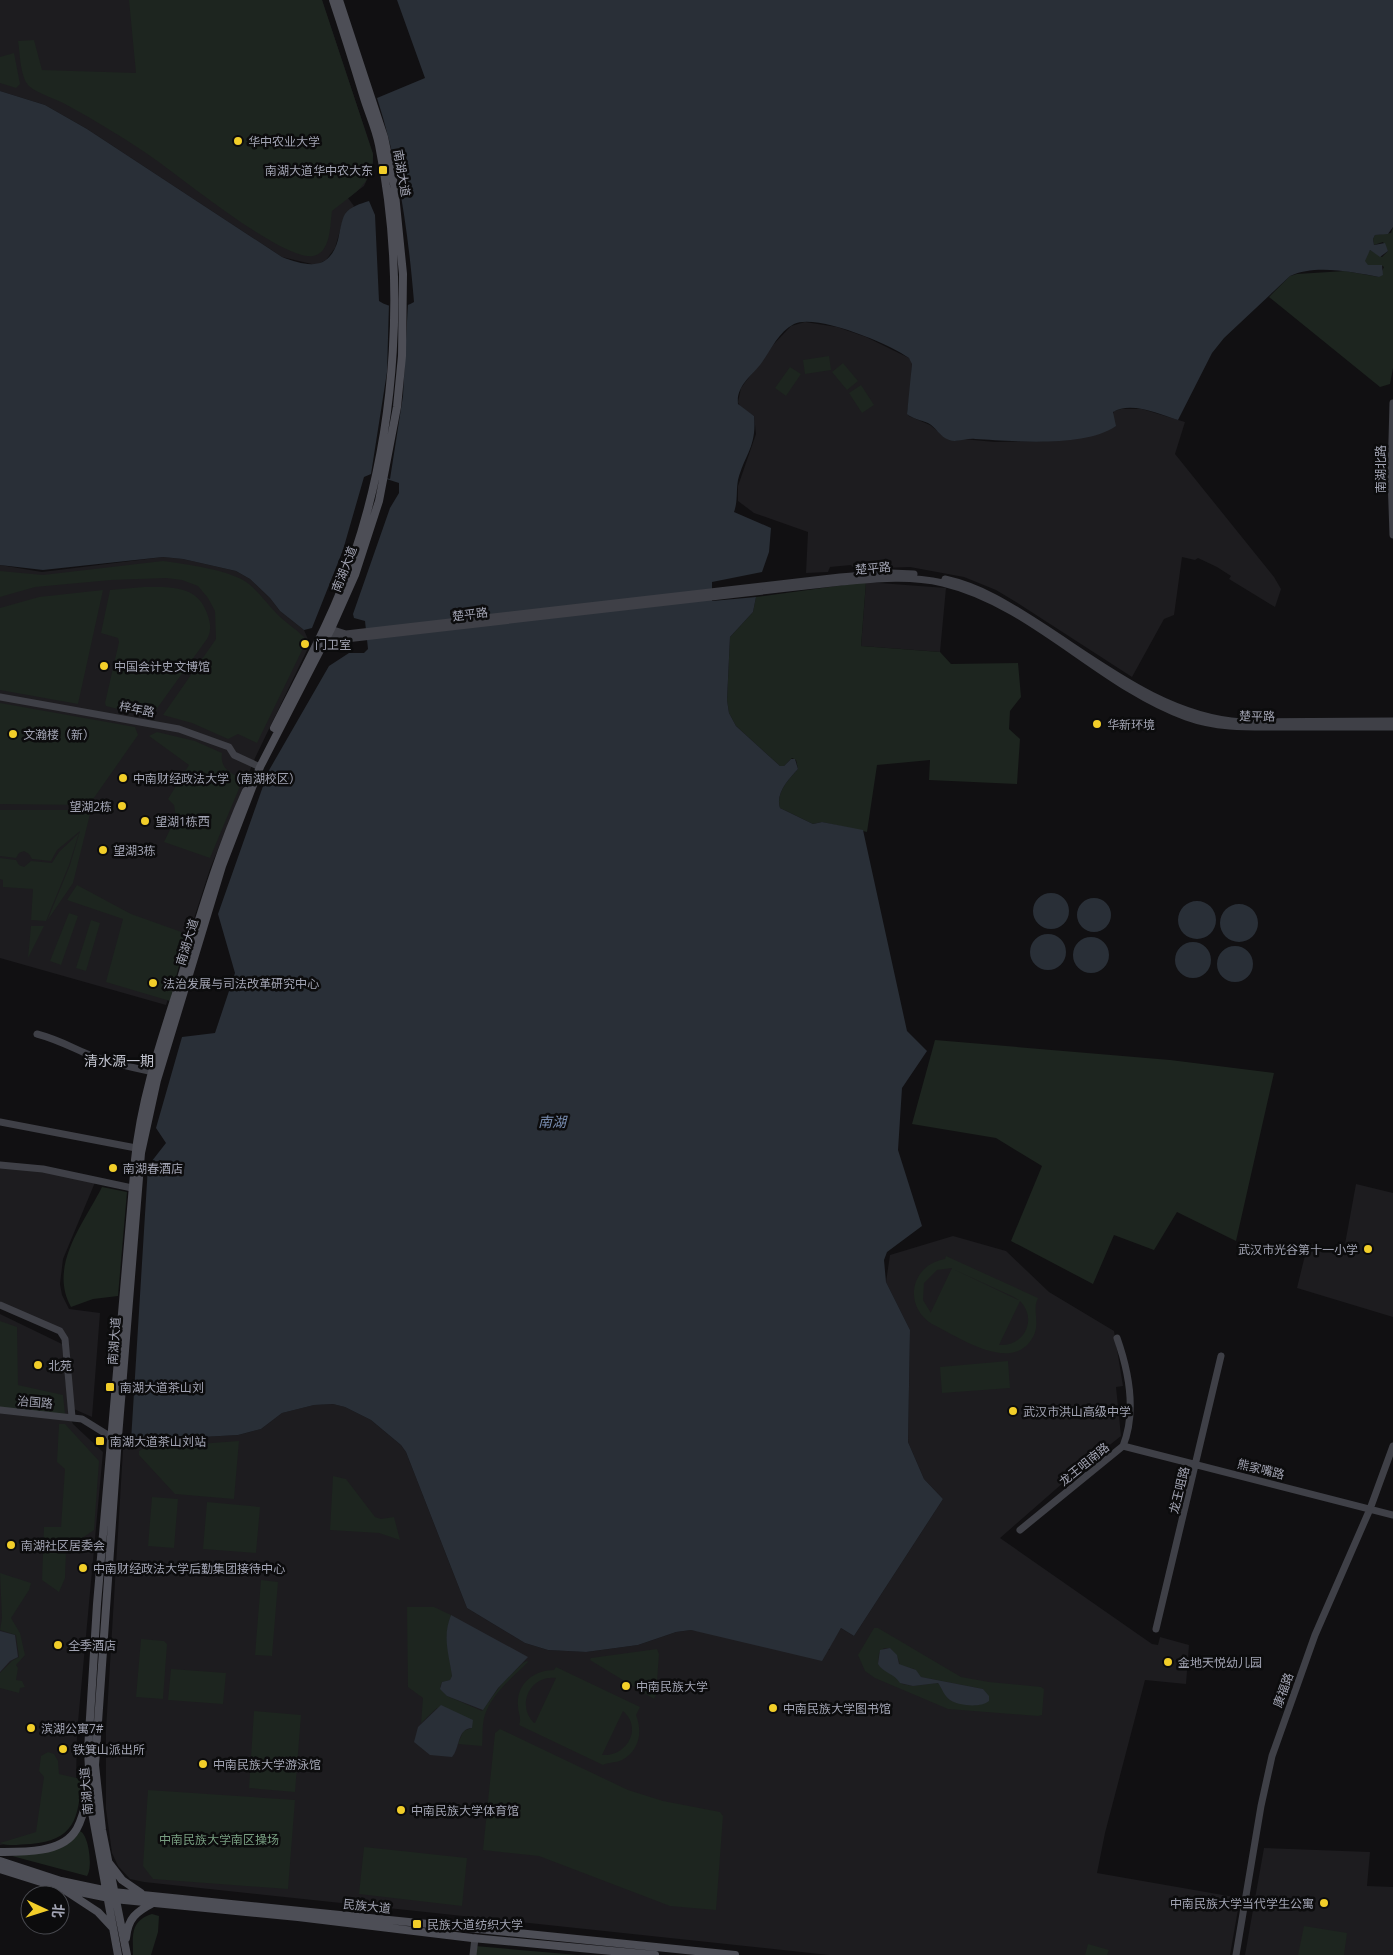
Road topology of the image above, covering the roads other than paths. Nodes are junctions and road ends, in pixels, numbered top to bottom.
1 (333, 0) edge
2 (339, 0) edge
3 (390, 185) junction
4 (1393, 403) edge
5 (1393, 535) edge
6 (807, 584) junction
7 (327, 631) junction
8 (0, 697) edge
9 (1393, 721) edge
10 (1393, 727) edge
11 (259, 766) junction
12 (38, 1034) dead end
13 (153, 1072) junction
14 (0, 1122) edge
15 (136, 1148) junction
16 (0, 1165) edge
17 (132, 1188) junction
18 (0, 1305) edge
19 (1117, 1338) dead end
20 (1221, 1356) dead end
21 (0, 1410) edge
22 (70, 1416) junction
23 (114, 1437) junction
24 (1123, 1446) junction
25 (1393, 1446) edge
26 (1196, 1465) junction
27 (1370, 1509) junction
28 (1393, 1515) edge
29 (1020, 1530) dead end
30 (1156, 1629) dead end
31 (89, 1792) junction
32 (0, 1852) edge
33 (107, 1859) junction
34 (0, 1861) edge
35 (0, 1869) edge
36 (51, 1885) edge
37 (70, 1889) edge
38 (70, 1894) edge
39 (110, 1895) junction
40 (145, 1895) junction
41 (154, 1903) junction
42 (113, 1928) junction
43 (474, 1938) junction
44 (125, 1945) junction
45 (118, 1955) edge
46 (127, 1955) edge
47 (473, 1955) edge
48 (655, 1955) edge
49 (735, 1955) edge
50 (1236, 1955) edge

1 - 3 main road, 南湖大道
2 - 3 main road, 南湖大道
3 - 7 main road, 南湖大道
3 - 7 main road, 南湖大道
4 - 5 main road, 南湖北路
6 - 7 main road, 楚平路
6 - 9 main road, 楚平路
6 - 10 main road, 楚平路
7 - 11 main road, 南湖大道
8 - 11 main road, 梓年路
11 - 13 main road, 南湖大道
11 - 23 main road, 南湖大道
12 - 13 main road
13 - 15 main road, 南湖大道
14 - 15 main road
15 - 17 main road, 南湖大道
16 - 17 main road
17 - 23 main road, 南湖大道
18 - 22 main road
19 - 24 main road, 龙王咀南路
20 - 26 main road, 龙王咀路
21 - 22 main road, 治国路
22 - 23 main road, 治国路
23 - 31 main road, 南湖大道
23 - 33 main road, 南湖大道
24 - 26 main road, 熊家嘴路
24 - 29 main road, 龙王咀南路
25 - 27 main road, 康福路
26 - 27 main road, 熊家嘴路
26 - 30 main road, 龙王咀路
27 - 28 main road, 熊家嘴路
27 - 50 main road, 康福路
31 - 32 main road
31 - 39 main road, 南湖大道
33 - 39 main road, 南湖大道
33 - 40 main road
34 - 39 main road, 民族大道
35 - 36 main road, 民族大道
37 - 39 main road, 民族大道
38 - 42 main road
39 - 40 main road, 民族大道
39 - 41 main road, 民族大道
39 - 42 main road, 南湖大道
39 - 44 main road, 南湖大道
40 - 49 main road, 民族大道
41 - 43 main road, 民族大道
41 - 44 main road
42 - 45 main road, 南湖大道
43 - 47 main road
43 - 48 main road, 民族大道
44 - 46 main road, 南湖大道

